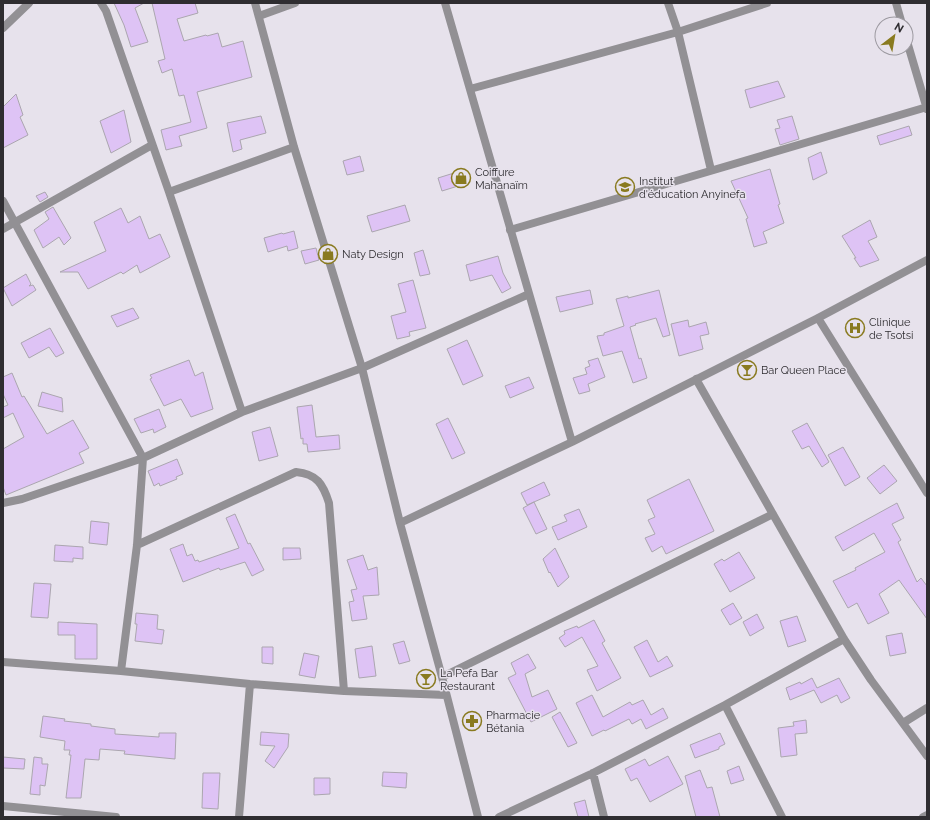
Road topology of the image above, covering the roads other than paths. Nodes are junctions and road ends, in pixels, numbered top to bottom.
1 (29, 3) edge
2 (101, 3) edge
3 (255, 3) edge
4 (295, 3) edge
5 (444, 3) edge
6 (668, 3) edge
7 (767, 3) edge
8 (896, 3) edge
9 (259, 16) junction
10 (900, 16) edge
11 (3, 28) edge
12 (678, 32) junction
13 (911, 56) edge
14 (470, 89) junction
15 (927, 108) edge
16 (152, 145) junction
17 (294, 147) junction
18 (711, 170) junction
19 (169, 192) junction
20 (3, 201) edge
21 (14, 222) junction
22 (3, 229) edge
23 (510, 230) junction
24 (927, 260) edge
25 (529, 294) junction
26 (818, 318) junction
27 (362, 368) junction
28 (696, 379) junction
29 (242, 412) junction
30 (572, 442) junction
31 (143, 458) junction
32 (927, 493) edge
33 (3, 503) edge
34 (773, 514) junction
35 (400, 523) junction
36 (137, 545) junction
37 (844, 639) junction
38 (3, 662) edge
39 (121, 671) junction
40 (442, 677) junction
41 (250, 684) junction
42 (344, 691) junction
43 (446, 695) junction
44 (725, 705) junction
45 (927, 708) edge
46 (903, 723) junction
47 (927, 756) edge
48 (593, 773) junction
49 (3, 806) edge
50 (927, 815) edge
51 (93, 816) edge
52 (116, 817) edge
53 (239, 817) edge
54 (478, 817) edge
55 (499, 817) edge
56 (604, 817) edge
57 (782, 817) edge
58 (923, 817) edge

1 - 11 street
2 - 16 street
3 - 9 street
4 - 9 street
5 - 14 street
6 - 12 street
7 - 12 street
8 - 10 street
9 - 17 street
12 - 14 street
12 - 18 street
13 - 15 street
14 - 23 street
15 - 18 street
16 - 19 street
16 - 21 street
17 - 19 street
17 - 27 street
18 - 23 street
19 - 29 street
20 - 21 street
21 - 22 street
21 - 31 street
23 - 25 street
24 - 26 street
25 - 27 street
25 - 30 street
26 - 28 street
26 - 32 street
27 - 29 street
27 - 35 street
28 - 30 street
28 - 34 street
29 - 31 street
30 - 35 street
31 - 33 street
31 - 36 street
34 - 37 street
34 - 40 street
35 - 40 street
36 - 39 street
36 - 42 street
37 - 44 street
37 - 46 street
38 - 39 street
39 - 41 street
40 - 43 street
41 - 42 street
41 - 53 street
42 - 43 street
43 - 54 street
44 - 48 street
44 - 57 street
45 - 46 street
46 - 47 street
48 - 55 street
48 - 56 street
49 - 51 street
50 - 58 street
51 - 52 street

